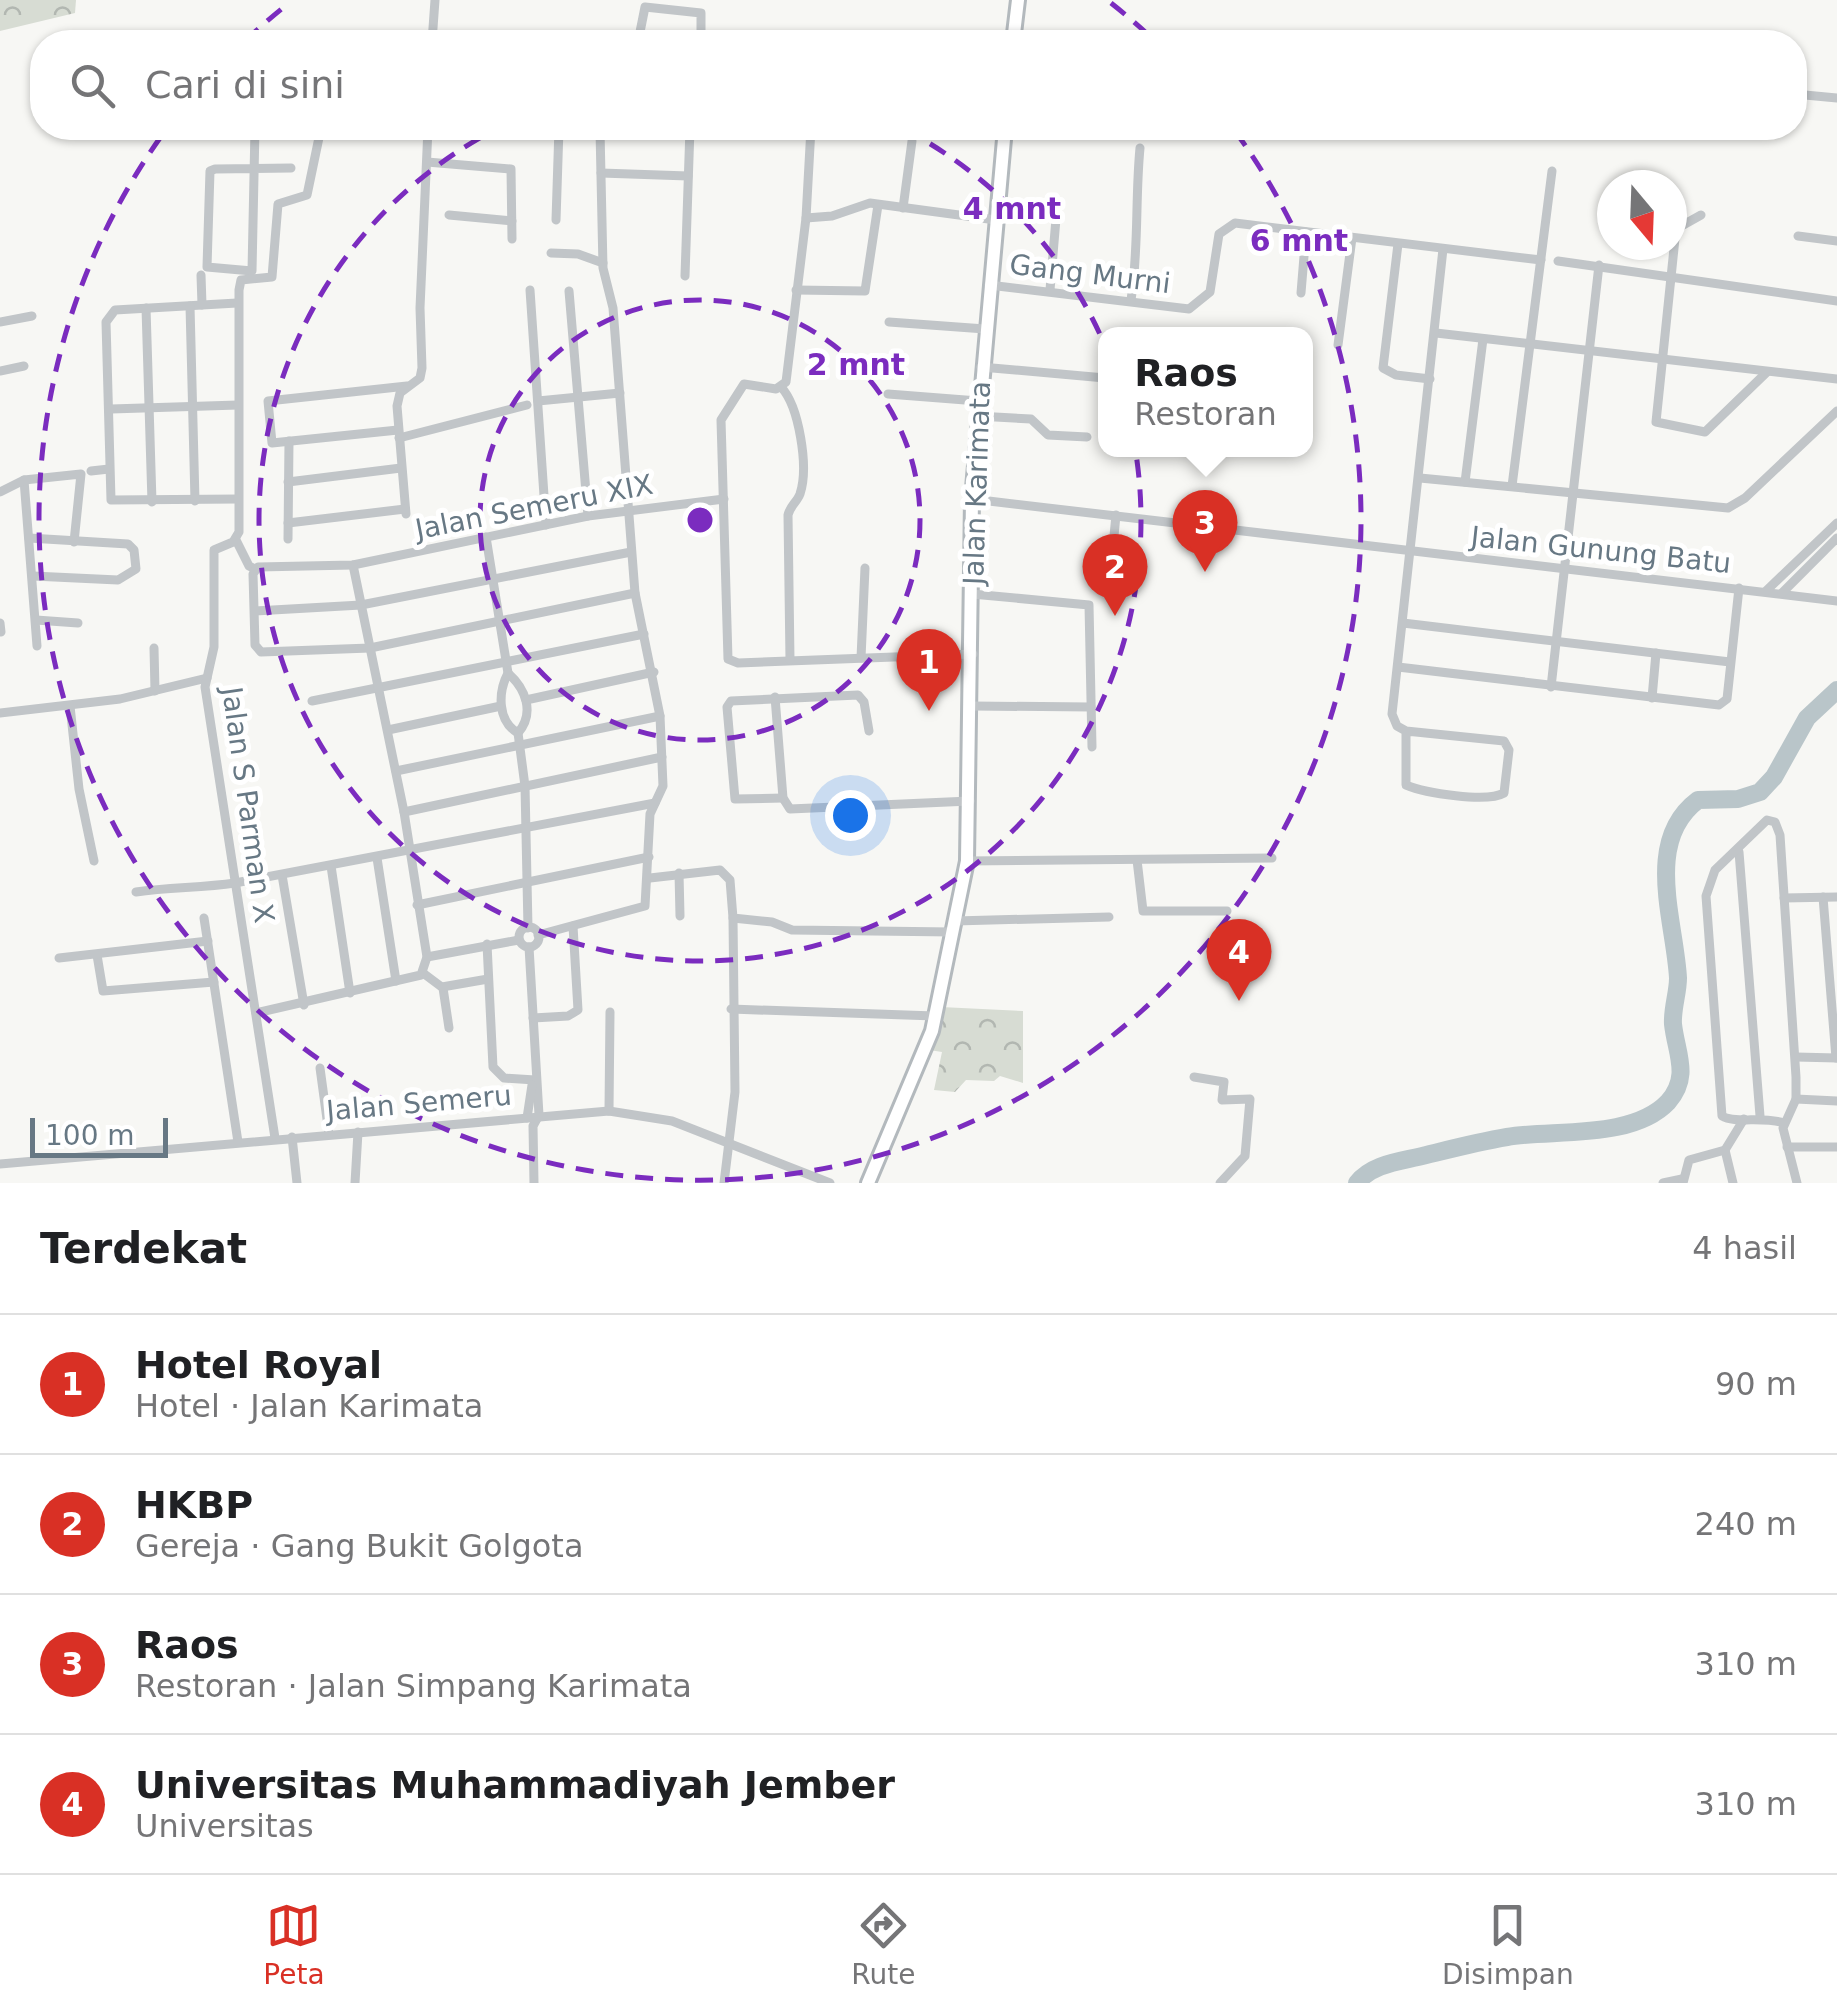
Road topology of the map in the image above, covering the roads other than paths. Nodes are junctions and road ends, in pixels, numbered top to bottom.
1 (435, 0) edge
2 (1018, 0) edge
3 (433, 30) edge
4 (640, 30) edge
5 (700, 30) edge
6 (1014, 30) edge
7 (1807, 95) edge
8 (1837, 98) edge
9 (255, 140) edge
10 (318, 140) edge
11 (427, 140) edge
12 (559, 140) edge
13 (600, 140) edge
14 (690, 140) edge
15 (810, 140) edge
16 (1004, 140) edge
17 (912, 141) dead end
18 (1140, 148) dead end
19 (426, 162) junction
20 (291, 168) dead end
21 (254, 169) junction
22 (1552, 171) dead end
23 (601, 174) junction
24 (688, 176) junction
25 (878, 205) junction
26 (1056, 207) dead end
27 (904, 208) junction
28 (449, 215) dead end
29 (1701, 215) dead end
30 (806, 218) junction
31 (556, 220) dead end
32 (996, 220) junction
33 (512, 221) junction
34 (1306, 232) junction
35 (1798, 236) dead end
36 (1352, 238) junction
37 (512, 239) dead end
38 (1837, 241) edge
39 (1398, 244) junction
40 (1444, 248) junction
41 (551, 253) dead end
42 (1540, 260) junction
43 (1558, 261) dead end
44 (603, 265) junction
45 (1599, 266) junction
46 (201, 274) dead end
47 (685, 276) dead end
48 (1671, 277) junction
49 (989, 285) junction
50 (530, 290) dead end
51 (796, 290) junction
52 (1050, 290) junction
53 (569, 291) dead end
54 (1301, 293) dead end
55 (1131, 300) junction
56 (1837, 300) edge
57 (237, 304) junction
58 (202, 305) junction
59 (190, 306) junction
60 (146, 308) junction
61 (32, 316) dead end
62 (0, 322) edge
63 (888, 322) dead end
64 (985, 329) junction
65 (1436, 333) junction
66 (1482, 339) junction
67 (1532, 343) junction
68 (1338, 345) dead end
69 (1590, 348) junction
70 (1664, 356) junction
71 (24, 366) dead end
72 (981, 367) junction
73 (0, 371) edge
74 (1766, 372) junction
75 (1098, 377) edge
76 (1430, 379) junction
77 (1837, 379) edge
78 (410, 386) junction
79 (781, 388) junction
80 (620, 393) junction
81 (888, 394) dead end
82 (577, 396) junction
83 (538, 401) junction
84 (190, 405) junction
85 (238, 405) junction
86 (527, 405) dead end
87 (150, 406) junction
88 (977, 408) junction
89 (111, 409) junction
90 (1837, 411) edge
91 (398, 434) junction
92 (1087, 437) dead end
93 (289, 441) junction
94 (401, 468) junction
95 (109, 469) junction
96 (91, 471) dead end
97 (1420, 478) junction
98 (24, 480) junction
99 (288, 482) junction
100 (1465, 482) junction
101 (1512, 486) junction
102 (0, 492) edge
103 (1574, 492) junction
104 (972, 498) junction
105 (724, 499) junction
106 (194, 500) junction
107 (238, 500) junction
108 (152, 502) junction
109 (628, 509) junction
110 (1116, 515) junction
111 (588, 516) junction
112 (288, 523) junction
113 (1837, 523) edge
114 (546, 524) junction
115 (486, 537) junction
116 (29, 538) junction
117 (288, 538) dead end
118 (1837, 538) edge
119 (236, 540) junction
120 (74, 542) junction
121 (632, 552) junction
122 (1410, 552) junction
123 (353, 565) junction
124 (865, 568) dead end
125 (1565, 568) junction
126 (255, 569) junction
127 (33, 576) junction
128 (493, 579) junction
129 (1109, 588) dead end
130 (1738, 588) junction
131 (1766, 591) junction
132 (1782, 593) junction
133 (635, 594) junction
134 (972, 594) junction
135 (1837, 600) edge
136 (361, 605) junction
137 (255, 611) junction
138 (36, 620) junction
139 (500, 621) junction
140 (0, 623) edge
141 (78, 623) dead end
142 (1403, 624) junction
143 (1, 632) edge
144 (644, 634) junction
145 (1556, 641) junction
146 (37, 646) dead end
147 (154, 648) dead end
148 (370, 648) junction
149 (1656, 653) junction
150 (974, 654) junction
151 (861, 658) junction
152 (790, 660) junction
153 (506, 661) junction
154 (1730, 662) junction
155 (1398, 667) junction
156 (654, 672) junction
157 (508, 673) junction
158 (207, 678) junction
159 (1551, 687) junction
160 (379, 688) junction
161 (155, 691) junction
162 (775, 697) junction
163 (1652, 698) junction
164 (526, 700) junction
165 (312, 701) dead end
166 (70, 706) junction
167 (502, 706) junction
168 (973, 706) junction
169 (1091, 706) junction
170 (0, 713) edge
171 (660, 716) junction
172 (388, 730) junction
173 (869, 731) dead end
174 (1406, 731) junction
175 (518, 738) junction
176 (1092, 747) dead end
177 (662, 757) junction
178 (396, 770) junction
179 (524, 786) junction
180 (783, 798) junction
181 (970, 802) junction
182 (655, 804) junction
183 (404, 812) junction
184 (525, 829) junction
185 (1739, 852) junction
186 (408, 853) junction
187 (649, 857) junction
188 (378, 858) junction
189 (1272, 858) dead end
190 (1137, 860) junction
191 (94, 861) dead end
192 (968, 861) junction
193 (331, 866) junction
194 (680, 873) junction
195 (282, 875) junction
196 (650, 878) junction
197 (529, 882) junction
198 (235, 883) junction
199 (136, 892) dead end
200 (1837, 896) edge
201 (1784, 898) junction
202 (1823, 898) junction
203 (417, 905) junction
204 (1227, 911) dead end
205 (680, 916) dead end
206 (1109, 916) dead end
207 (204, 918) dead end
208 (733, 918) junction
209 (573, 926) junction
210 (954, 926) junction
211 (528, 928) junction
212 (538, 935) junction
213 (519, 940) junction
214 (208, 941) junction
215 (487, 944) junction
216 (529, 947) junction
217 (98, 955) junction
218 (427, 957) junction
219 (60, 958) dead end
220 (424, 973) junction
221 (488, 979) junction
222 (396, 981) junction
223 (214, 982) junction
224 (442, 987) junction
225 (350, 992) junction
226 (304, 1005) junction
227 (731, 1009) junction
228 (610, 1012) dead end
229 (256, 1013) junction
230 (936, 1016) junction
231 (534, 1018) junction
232 (449, 1028) dead end
233 (1796, 1058) junction
234 (1836, 1058) edge
235 (320, 1068) dead end
236 (1194, 1077) dead end
237 (534, 1079) junction
238 (1796, 1099) junction
239 (1837, 1100) edge
240 (608, 1111) junction
241 (526, 1115) junction
242 (539, 1115) junction
243 (1760, 1116) junction
244 (1744, 1119) junction
245 (1784, 1122) junction
246 (533, 1126) junction
247 (358, 1132) junction
248 (329, 1134) junction
249 (292, 1137) junction
250 (275, 1138) junction
251 (238, 1142) junction
252 (728, 1144) junction
253 (1787, 1147) junction
254 (1837, 1147) edge
255 (1725, 1150) junction
256 (0, 1164) edge
257 (1683, 1181) edge
258 (297, 1183) edge
259 (355, 1183) edge
260 (534, 1183) edge
261 (724, 1183) edge
262 (830, 1183) edge
263 (868, 1183) edge
264 (1220, 1183) edge
265 (1663, 1183) edge
266 (1733, 1183) edge
267 (1797, 1183) edge

1 - 3 street
2 - 6 main road
4 - 5 street
7 - 8 street
9 - 21 street
10 - 57 street
11 - 19 street
12 - 31 street
13 - 23 street
14 - 24 street
15 - 30 street
16 - 32 main road, Jalan Karimata
17 - 27 street
18 - 55 street
19 - 33 street
19 - 78 street
20 - 21 street
21 - 21 street
22 - 42 street
23 - 24 street
23 - 44 street
24 - 47 street
25 - 27 street
25 - 30 street
25 - 51 street
26 - 52 street
27 - 32 street
28 - 33 street
29 - 48 street
30 - 51 street
32 - 49 main road, Jalan Karimata
33 - 37 street
34 - 36 street, Gang Murni
34 - 54 street
34 - 55 street, Gang Murni
35 - 38 street
36 - 39 street, Gang Murni
36 - 68 street
39 - 40 street, Gang Murni
39 - 76 street
40 - 42 street, Gang Murni
40 - 65 street
41 - 44 street
42 - 67 street
43 - 45 street
44 - 80 street
45 - 48 street
45 - 69 street
46 - 58 street
48 - 56 street
48 - 70 street
49 - 52 street, Gang Murni
49 - 64 main road, Jalan Karimata
50 - 83 street
51 - 79 street
52 - 55 street, Gang Murni
53 - 82 street
57 - 58 street
57 - 85 street, Jalan S Parman X
58 - 59 street
59 - 60 street
59 - 84 street
60 - 87 street
60 - 89 street
61 - 62 street
63 - 64 street
64 - 72 main road, Jalan Karimata
65 - 66 street
65 - 76 street
66 - 67 street
66 - 100 street
67 - 69 street
67 - 101 street
69 - 70 street
69 - 103 street
70 - 74 street
70 - 74 street
71 - 73 street
72 - 75 street
72 - 88 main road, Jalan Karimata
74 - 77 street
76 - 97 street
78 - 91 street
78 - 93 street
79 - 105 street
79 - 152 street
80 - 82 street
80 - 109 street
81 - 88 street
82 - 83 street
82 - 111 street
83 - 114 street
84 - 85 street
84 - 87 street
84 - 106 street
85 - 107 street, Jalan S Parman X
86 - 91 street
87 - 89 street
87 - 108 street
88 - 92 street
88 - 104 main road, Jalan Karimata
89 - 95 street
90 - 103 street
91 - 93 street
91 - 94 street
93 - 99 street
94 - 99 street
94 - 112 street
95 - 96 street
95 - 108 street
97 - 100 street
97 - 122 street
98 - 102 street
98 - 116 street
98 - 120 street
99 - 112 street
100 - 101 street
101 - 103 street
103 - 125 street
104 - 110 street, Jalan Gunung Batu
104 - 134 main road, Jalan Karimata
105 - 109 street, Jalan Semeru XIX
105 - 152 street
106 - 107 street
106 - 108 street
107 - 119 street, Jalan S Parman X
109 - 111 street, Jalan Semeru XIX
109 - 121 street
110 - 122 street, Jalan Gunung Batu
110 - 129 street
111 - 114 street, Jalan Semeru XIX
112 - 117 street
113 - 131 street, Jalan Gunung Batu
114 - 115 street, Jalan Semeru XIX
115 - 123 street, Jalan Semeru XIX
115 - 128 street
116 - 120 street
116 - 127 street
118 - 132 street
119 - 126 street
119 - 158 street, Jalan S Parman X
120 - 127 street
121 - 128 street
121 - 133 street
122 - 125 street, Jalan Gunung Batu
122 - 142 street
123 - 126 street, Jalan Semeru XIX
123 - 136 street
124 - 151 street
125 - 130 street, Jalan Gunung Batu
125 - 145 street
126 - 137 street
127 - 138 street
128 - 136 street
128 - 139 street
130 - 131 street, Jalan Gunung Batu
130 - 154 street
131 - 132 street, Jalan Gunung Batu
132 - 135 street, Jalan Gunung Batu
133 - 139 street
133 - 144 street
134 - 150 main road, Jalan Karimata
134 - 169 street
136 - 137 street
136 - 148 street
137 - 148 street
138 - 141 street
138 - 146 street
139 - 148 street
139 - 153 street
140 - 143 street
142 - 145 street
142 - 155 street
144 - 153 street
144 - 156 street
145 - 149 street
145 - 159 street
147 - 161 street
148 - 160 street
149 - 154 street
149 - 163 street
150 - 151 street
150 - 168 main road, Jalan Karimata
151 - 152 street
153 - 157 street
153 - 160 street
154 - 163 street
155 - 159 street
155 - 174 street
156 - 164 street
156 - 171 street
157 - 164 street
157 - 167 street
158 - 161 street
158 - 198 street, Jalan S Parman X
159 - 163 street
160 - 165 street
160 - 172 street
161 - 166 street
162 - 173 street
162 - 180 street
162 - 180 street
164 - 175 street
166 - 170 street
166 - 191 street
167 - 172 street
167 - 175 street
168 - 169 street
168 - 181 main road, Jalan Karimata
169 - 176 street
171 - 175 street
171 - 177 street
172 - 178 street
174 - 174 street
175 - 178 street
175 - 179 street
177 - 179 street
177 - 182 street
178 - 183 street
179 - 183 street
179 - 184 street
180 - 181 street
181 - 192 main road, Jalan Karimata
182 - 184 street
182 - 187 street
183 - 186 street
184 - 186 street
184 - 197 street
185 - 201 street
185 - 243 street
185 - 244 street
186 - 188 street
186 - 203 street
187 - 196 street
187 - 197 street
188 - 193 street
188 - 222 street
189 - 190 street
190 - 192 street
190 - 204 street
192 - 210 main road, Jalan Karimata
193 - 195 street
193 - 225 street
194 - 196 street
194 - 205 street
194 - 208 street
195 - 198 street
195 - 226 street
196 - 209 street
197 - 203 street
197 - 211 street
198 - 199 street
198 - 229 street, Jalan S Parman X
200 - 202 street
201 - 202 street
201 - 233 street
202 - 234 street
203 - 218 street
206 - 210 street
207 - 214 street
208 - 210 street
208 - 227 street
209 - 212 street
209 - 231 street
210 - 230 main road, Jalan Karimata
211 - 212 street
211 - 213 street
212 - 216 street
213 - 215 street
213 - 216 street
214 - 217 street
214 - 223 street
215 - 218 street
215 - 221 street
216 - 231 street
217 - 219 street
217 - 223 street
218 - 220 street
220 - 222 street
220 - 224 street
221 - 224 street
221 - 237 street
222 - 225 street
223 - 251 street
224 - 232 street
225 - 226 street
226 - 229 street
227 - 230 street
227 - 252 street
228 - 240 street
229 - 250 street, Jalan S Parman X
230 - 263 main road, Jalan Karimata
231 - 237 street
233 - 234 street
233 - 238 street
235 - 248 street
236 - 264 street
237 - 241 street
237 - 242 street
238 - 239 street
238 - 245 street
240 - 242 street, Jalan Semeru
240 - 252 street, Jalan Semeru
241 - 242 street, Jalan Semeru
241 - 246 street
241 - 247 street, Jalan Semeru
242 - 246 street
243 - 244 street
243 - 245 street
244 - 255 street
245 - 253 street
246 - 260 street
247 - 248 street, Jalan Semeru
247 - 259 street
248 - 249 street, Jalan Semeru
249 - 250 street, Jalan Semeru
249 - 258 street
250 - 251 street, Jalan Semeru
251 - 256 street, Jalan Semeru
252 - 261 street
252 - 262 street, Jalan Semeru
253 - 254 street
253 - 267 street
255 - 257 street
255 - 266 street
257 - 265 street

